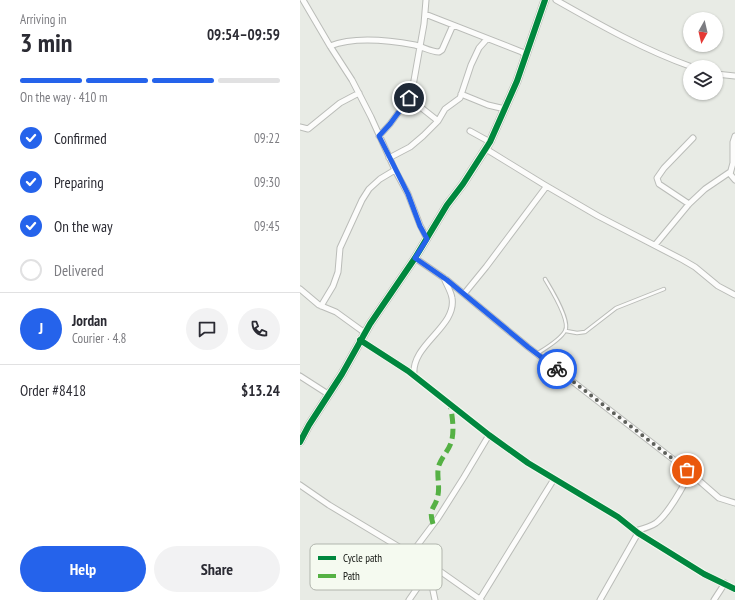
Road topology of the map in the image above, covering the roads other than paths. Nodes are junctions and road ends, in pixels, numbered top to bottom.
1 (303, 0) edge
2 (426, 0) edge
3 (545, 0) edge
4 (556, 0) edge
5 (425, 14) junction
6 (453, 25) junction
7 (487, 39) junction
8 (330, 46) junction
9 (420, 46) junction
10 (526, 56) junction
11 (683, 64) edge
12 (723, 75) edge
13 (735, 76) edge
14 (359, 93) junction
15 (462, 94) junction
16 (409, 98) junction
17 (505, 109) junction
18 (438, 121) junction
19 (300, 127) edge
20 (470, 131) dead end
21 (379, 136) junction
22 (735, 136) edge
23 (693, 138) dead end
24 (488, 146) junction
25 (389, 158) junction
26 (395, 170) junction
27 (730, 172) junction
28 (735, 180) edge
29 (546, 186) junction
30 (689, 204) junction
31 (427, 239) junction
32 (655, 245) junction
33 (415, 258) junction
34 (444, 278) junction
35 (545, 279) dead end
36 (300, 289) edge
37 (664, 289) dead end
38 (464, 294) junction
39 (735, 295) edge
40 (321, 306) junction
41 (566, 331) junction
42 (365, 333) junction
43 (360, 340) junction
44 (538, 353) junction
45 (414, 375) junction
46 (300, 376) edge
47 (328, 394) junction
48 (489, 435) junction
49 (300, 442) edge
50 (690, 473) junction
51 (554, 479) junction
52 (300, 485) edge
53 (735, 503) edge
54 (636, 532) junction
55 (394, 544) edge
56 (418, 544) edge
57 (442, 573) edge
58 (725, 583) junction
59 (735, 589) edge
60 (416, 590) edge
61 (433, 590) edge
62 (409, 600) edge
63 (435, 600) edge
64 (481, 600) edge
65 (600, 600) edge
66 (714, 600) edge

1 - 8 street
2 - 5 street
3 - 10 street
4 - 11 street
5 - 6 street
5 - 9 street
6 - 7 street
6 - 9 street
7 - 10 street
7 - 15 street
8 - 9 street
8 - 14 street
9 - 16 street
10 - 17 street
12 - 13 street
14 - 19 street
14 - 21 street
15 - 17 street
15 - 18 street
16 - 18 street
16 - 21 street
17 - 24 street
18 - 25 street
20 - 24 street
21 - 25 street
22 - 27 street
23 - 30 street
24 - 29 street
24 - 31 street
25 - 26 street
26 - 31 street
26 - 40 street
27 - 28 street
27 - 30 street
29 - 32 street
29 - 38 street
30 - 32 street
31 - 33 street
32 - 39 street
33 - 34 street
33 - 42 street
34 - 38 street
34 - 45 street
35 - 41 lane
36 - 40 street
37 - 41 lane
38 - 44 street
40 - 42 street
41 - 44 lane
42 - 43 street
43 - 45 street
43 - 47 street
44 - 50 street
45 - 48 street
46 - 47 street
47 - 49 street
48 - 51 street
48 - 56 street
50 - 53 street
50 - 54 street
51 - 54 street
51 - 64 street
52 - 55 street
54 - 58 street
54 - 65 street
57 - 64 street
58 - 59 street
58 - 66 street
60 - 62 street
61 - 63 street

